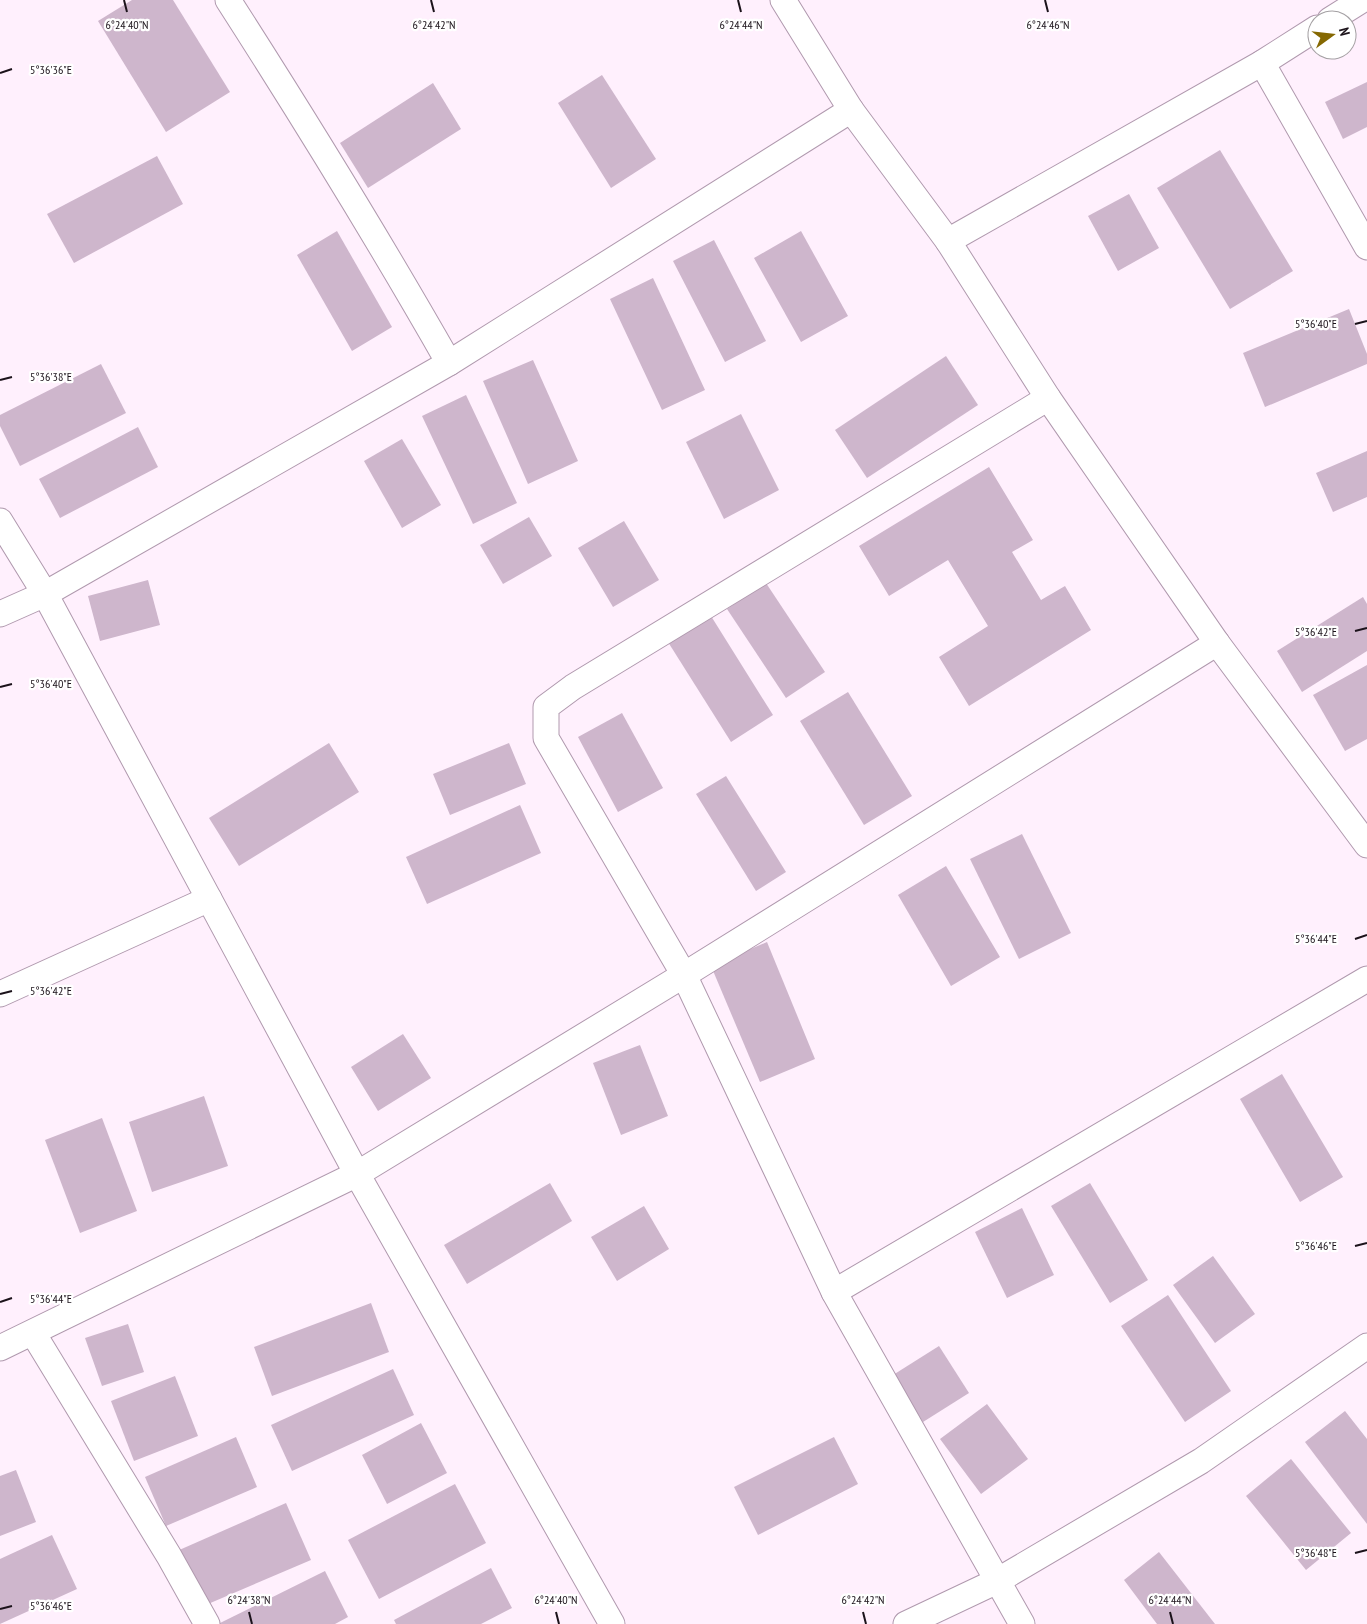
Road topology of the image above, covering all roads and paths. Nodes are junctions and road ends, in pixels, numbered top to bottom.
1 (228, 0) edge
2 (783, 0) edge
3 (1362, 0) edge
4 (1346, 10) edge
5 (1307, 34) edge
6 (1262, 62) junction
7 (852, 110) junction
8 (948, 241) junction
9 (1367, 247) edge
10 (449, 363) junction
11 (1048, 398) junction
12 (0, 521) edge
13 (45, 594) junction
14 (0, 614) edge
15 (1217, 643) junction
16 (1367, 845) edge
17 (209, 899) junction
18 (684, 975) junction
19 (1367, 979) edge
20 (0, 994) edge
21 (357, 1174) junction
22 (834, 1292) junction
23 (32, 1332) junction
24 (1367, 1346) edge
25 (0, 1348) edge
26 (997, 1581) junction
27 (207, 1624) edge
28 (612, 1624) edge
29 (906, 1624) edge
30 (1022, 1624) edge

1 - 10 street
2 - 7 street
3 - 4 street
5 - 6 street
6 - 8 street
6 - 9 street
7 - 8 street
7 - 10 street
8 - 11 street
10 - 13 street
11 - 15 street
11 - 18 street
12 - 13 street
13 - 14 street
13 - 17 street
15 - 16 street
15 - 18 street
17 - 20 street
17 - 21 street
18 - 21 street
18 - 22 street
19 - 22 street
21 - 23 street
21 - 28 street
22 - 26 street
23 - 25 street
23 - 27 street
24 - 26 street
26 - 29 street
26 - 30 street

